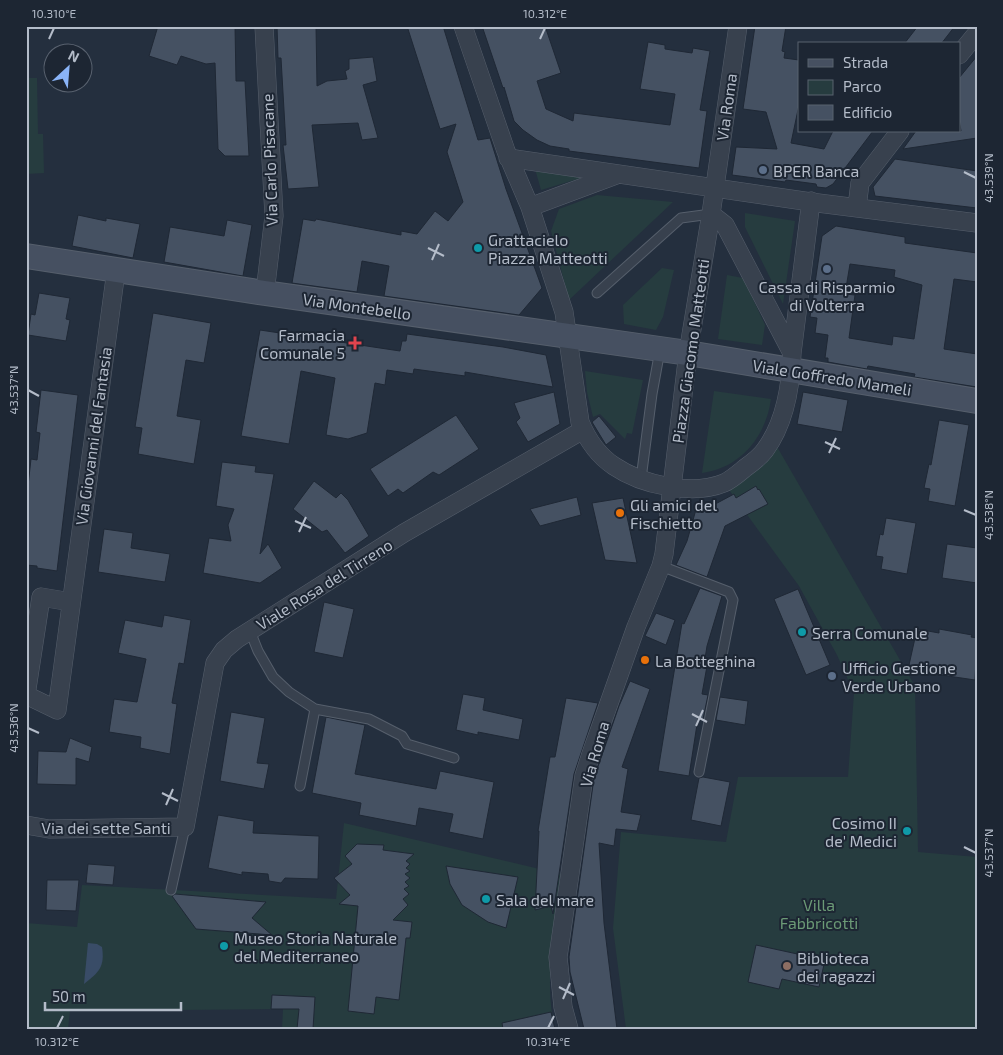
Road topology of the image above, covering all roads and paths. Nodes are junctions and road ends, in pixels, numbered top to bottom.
1 (264, 26) edge
2 (463, 26) edge
3 (738, 26) edge
4 (977, 33) edge
5 (960, 55) edge
6 (899, 132) edge
7 (508, 158) junction
8 (617, 174) junction
9 (715, 188) junction
10 (815, 202) junction
11 (530, 207) junction
12 (857, 207) junction
13 (711, 214) junction
14 (977, 224) edge
15 (26, 256) edge
16 (116, 271) junction
17 (264, 293) junction
18 (597, 293) dead end
19 (568, 337) junction
20 (660, 350) junction
21 (688, 353) junction
22 (792, 362) junction
23 (977, 401) edge
24 (584, 432) junction
25 (641, 479) junction
26 (672, 487) junction
27 (660, 566) junction
28 (34, 596) edge
29 (71, 602) junction
30 (250, 631) junction
31 (31, 639) edge
32 (315, 709) junction
33 (454, 758) dead end
34 (699, 772) dead end
35 (300, 786) dead end
36 (26, 825) edge
37 (185, 827) junction
38 (172, 890) dead end
39 (569, 1029) edge

1 - 17 street, Via Carlo Pisacane
2 - 7 street
3 - 9 street, Via Roma
4 - 5 street
6 - 12 street
7 - 8 street
7 - 11 street
8 - 9 street
8 - 11 street
9 - 10 street
9 - 13 street, Piazza Giacomo Matteotti
10 - 12 street
10 - 22 street
11 - 19 street
12 - 14 street
13 - 18 lane
13 - 21 street, Piazza Giacomo Matteotti
13 - 22 street
15 - 16 street, Via Montebello
16 - 17 street, Via Montebello
16 - 29 street, Via Giovanni del Fantasia
17 - 19 street, Via Montebello
19 - 20 street, Via Montebello
19 - 24 street
20 - 21 street, Via Montebello
20 - 25 lane
21 - 22 street, Viale Goffredo Mameli
21 - 26 street, Piazza Giacomo Matteotti
22 - 23 street, Viale Goffredo Mameli
22 - 26 street
24 - 25 street
24 - 30 street, Viale Rosa del Tirreno
25 - 26 street
26 - 27 street, Via Roma
27 - 34 lane
27 - 39 street, Via Roma
28 - 29 street, Via Giovanni del Fantasia
28 - 31 street, Via Giovanni del Fantasia
29 - 31 street, Via Giovanni del Fantasia
30 - 32 lane
30 - 37 street, Viale Rosa del Tirreno
32 - 33 lane
32 - 35 lane
36 - 37 street, Via dei sette Santi
37 - 38 lane

